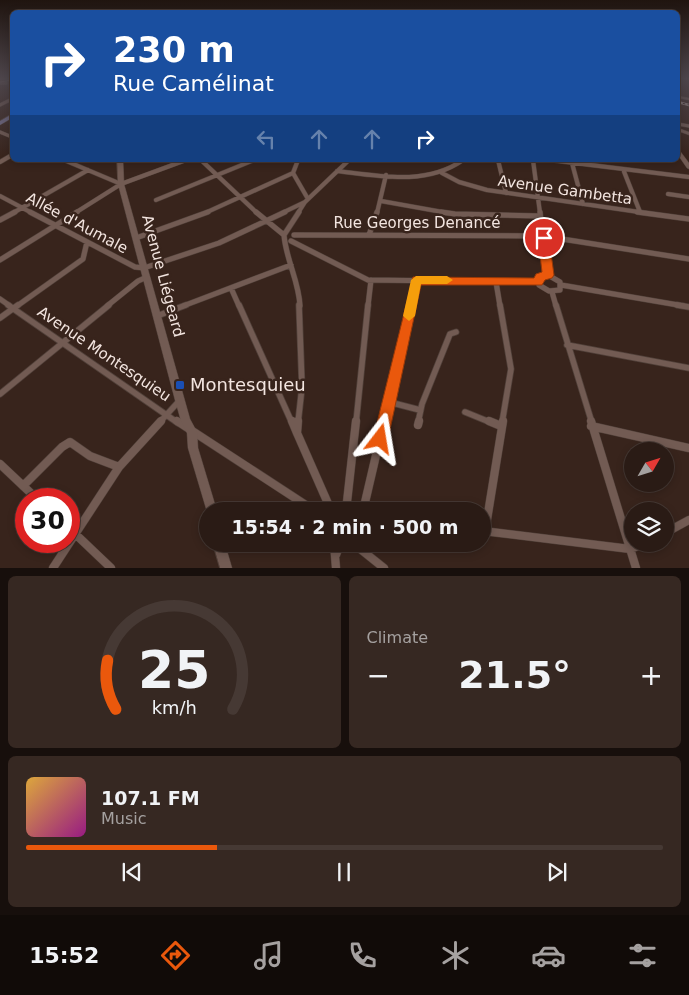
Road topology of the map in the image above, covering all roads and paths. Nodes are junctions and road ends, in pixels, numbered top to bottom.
1 (680, 155) edge
2 (68, 162) edge
3 (120, 162) edge
4 (180, 162) edge
5 (203, 162) edge
6 (249, 162) edge
7 (297, 162) edge
8 (347, 162) edge
9 (461, 162) edge
10 (498, 162) edge
11 (533, 162) edge
12 (565, 162) edge
13 (572, 163) junction
14 (689, 167) edge
15 (82, 168) junction
16 (623, 169) junction
17 (88, 170) junction
18 (337, 171) junction
19 (293, 173) junction
20 (442, 173) junction
21 (217, 175) junction
22 (386, 175) junction
23 (78, 176) junction
24 (689, 177) edge
25 (121, 184) junction
26 (506, 193) junction
27 (668, 194) dead end
28 (0, 196) edge
29 (240, 197) junction
30 (689, 197) edge
31 (538, 198) junction
32 (156, 200) dead end
33 (306, 201) junction
34 (381, 201) junction
35 (583, 204) junction
36 (22, 208) junction
37 (640, 212) junction
38 (540, 216) junction
39 (689, 219) edge
40 (0, 220) edge
41 (264, 220) junction
42 (55, 225) junction
43 (285, 233) junction
44 (294, 235) junction
45 (369, 235) junction
46 (543, 236) junction
47 (136, 238) junction
48 (86, 242) junction
49 (291, 242) junction
50 (284, 243) junction
51 (689, 259) edge
52 (0, 260) edge
53 (291, 265) junction
54 (144, 268) junction
55 (548, 275) junction
56 (147, 278) junction
57 (371, 280) junction
58 (416, 280) junction
59 (496, 282) junction
60 (538, 282) junction
61 (561, 285) junction
62 (232, 288) junction
63 (552, 292) junction
64 (0, 299) edge
65 (14, 308) junction
66 (689, 308) edge
67 (158, 316) junction
68 (0, 318) edge
69 (456, 332) dead end
70 (64, 342) junction
71 (567, 345) junction
72 (689, 368) edge
73 (0, 394) edge
74 (180, 400) junction
75 (389, 402) junction
76 (420, 410) junction
77 (465, 412) dead end
78 (167, 413) junction
79 (418, 425) dead end
80 (502, 426) junction
81 (591, 426) junction
82 (192, 432) junction
83 (297, 433) junction
84 (689, 448) edge
85 (0, 464) edge
86 (119, 467) junction
87 (23, 486) joint
88 (208, 502) edge
89 (301, 502) edge
90 (327, 502) edge
91 (347, 502) edge
92 (365, 502) edge
93 (489, 502) edge
94 (80, 520) edge
95 (689, 520) edge
96 (674, 528) edge
97 (624, 531) edge
98 (491, 532) edge
99 (80, 539) edge
100 (624, 549) edge
101 (221, 552) edge
102 (335, 552) edge
103 (338, 552) edge
104 (364, 552) edge
105 (631, 552) edge
106 (61, 553) edge
107 (336, 558) junction
108 (53, 568) edge
109 (111, 568) edge
110 (226, 568) edge
111 (336, 568) edge
112 (384, 568) edge
113 (636, 568) edge

1 - 14 street
2 - 15 street
3 - 25 street, Avenue Liégeard
4 - 25 street
5 - 21 street
6 - 21 street
7 - 19 street
8 - 18 street
9 - 20 street
10 - 26 street
11 - 31 street
12 - 13 street
13 - 16 street
13 - 35 street
15 - 17 street
15 - 23 street
16 - 24 street
16 - 37 street
17 - 23 street
17 - 25 street
18 - 22 street
18 - 33 street
19 - 29 street
19 - 33 street
20 - 22 street
20 - 26 street, Avenue Gambetta
21 - 29 street
21 - 32 street
22 - 34 street
23 - 36 street
25 - 42 street
25 - 47 street, Avenue Liégeard
26 - 31 street, Avenue Gambetta
27 - 30 street
28 - 36 street, Allée d'Aumale
29 - 41 street
29 - 47 street
31 - 35 street, Avenue Gambetta
31 - 38 street
33 - 41 street
33 - 43 street
34 - 38 street
34 - 45 street
35 - 37 street, Avenue Gambetta
36 - 40 street
36 - 42 street, Allée d'Aumale
37 - 39 street, Avenue Gambetta
38 - 46 street
41 - 43 street
41 - 54 street
42 - 48 street, Allée d'Aumale
42 - 52 street
43 - 44 street
43 - 50 street
44 - 45 street, Rue Georges Denancé
44 - 49 street
45 - 46 street, Rue Georges Denancé
46 - 51 street, Rue Georges Denancé
46 - 55 street
47 - 54 street, Avenue Liégeard
48 - 54 street, Allée d'Aumale
48 - 65 street
49 - 50 street
49 - 57 street
50 - 53 street
53 - 62 street
53 - 83 street
54 - 56 street, Avenue Liégeard
55 - 60 street
55 - 61 street
56 - 67 street, Avenue Liégeard
56 - 70 street
57 - 58 street
57 - 91 street
58 - 59 street
58 - 75 street
59 - 60 street
59 - 80 street
60 - 63 street
61 - 63 street
61 - 66 street
62 - 67 street
62 - 83 street
63 - 71 street
64 - 65 street, Avenue Montesquieu
65 - 68 street
65 - 70 street, Avenue Montesquieu
67 - 74 street, Avenue Liégeard
69 - 76 street
70 - 73 street
70 - 78 street, Avenue Montesquieu
71 - 72 street
71 - 81 street
74 - 78 street
74 - 82 street, Avenue Liégeard
75 - 76 street
75 - 92 street
76 - 79 street
77 - 80 street
78 - 82 street, Avenue Montesquieu
78 - 86 street
80 - 93 street
81 - 84 street
81 - 97 street
82 - 88 street, Avenue Liégeard
82 - 89 street, Avenue Montesquieu
83 - 90 street
85 - 87 street
86 - 87 street
86 - 94 street
95 - 96 street
98 - 100 street
99 - 109 street
101 - 110 street
102 - 107 street
103 - 107 street
104 - 112 street
105 - 113 street
106 - 108 street
107 - 111 street

